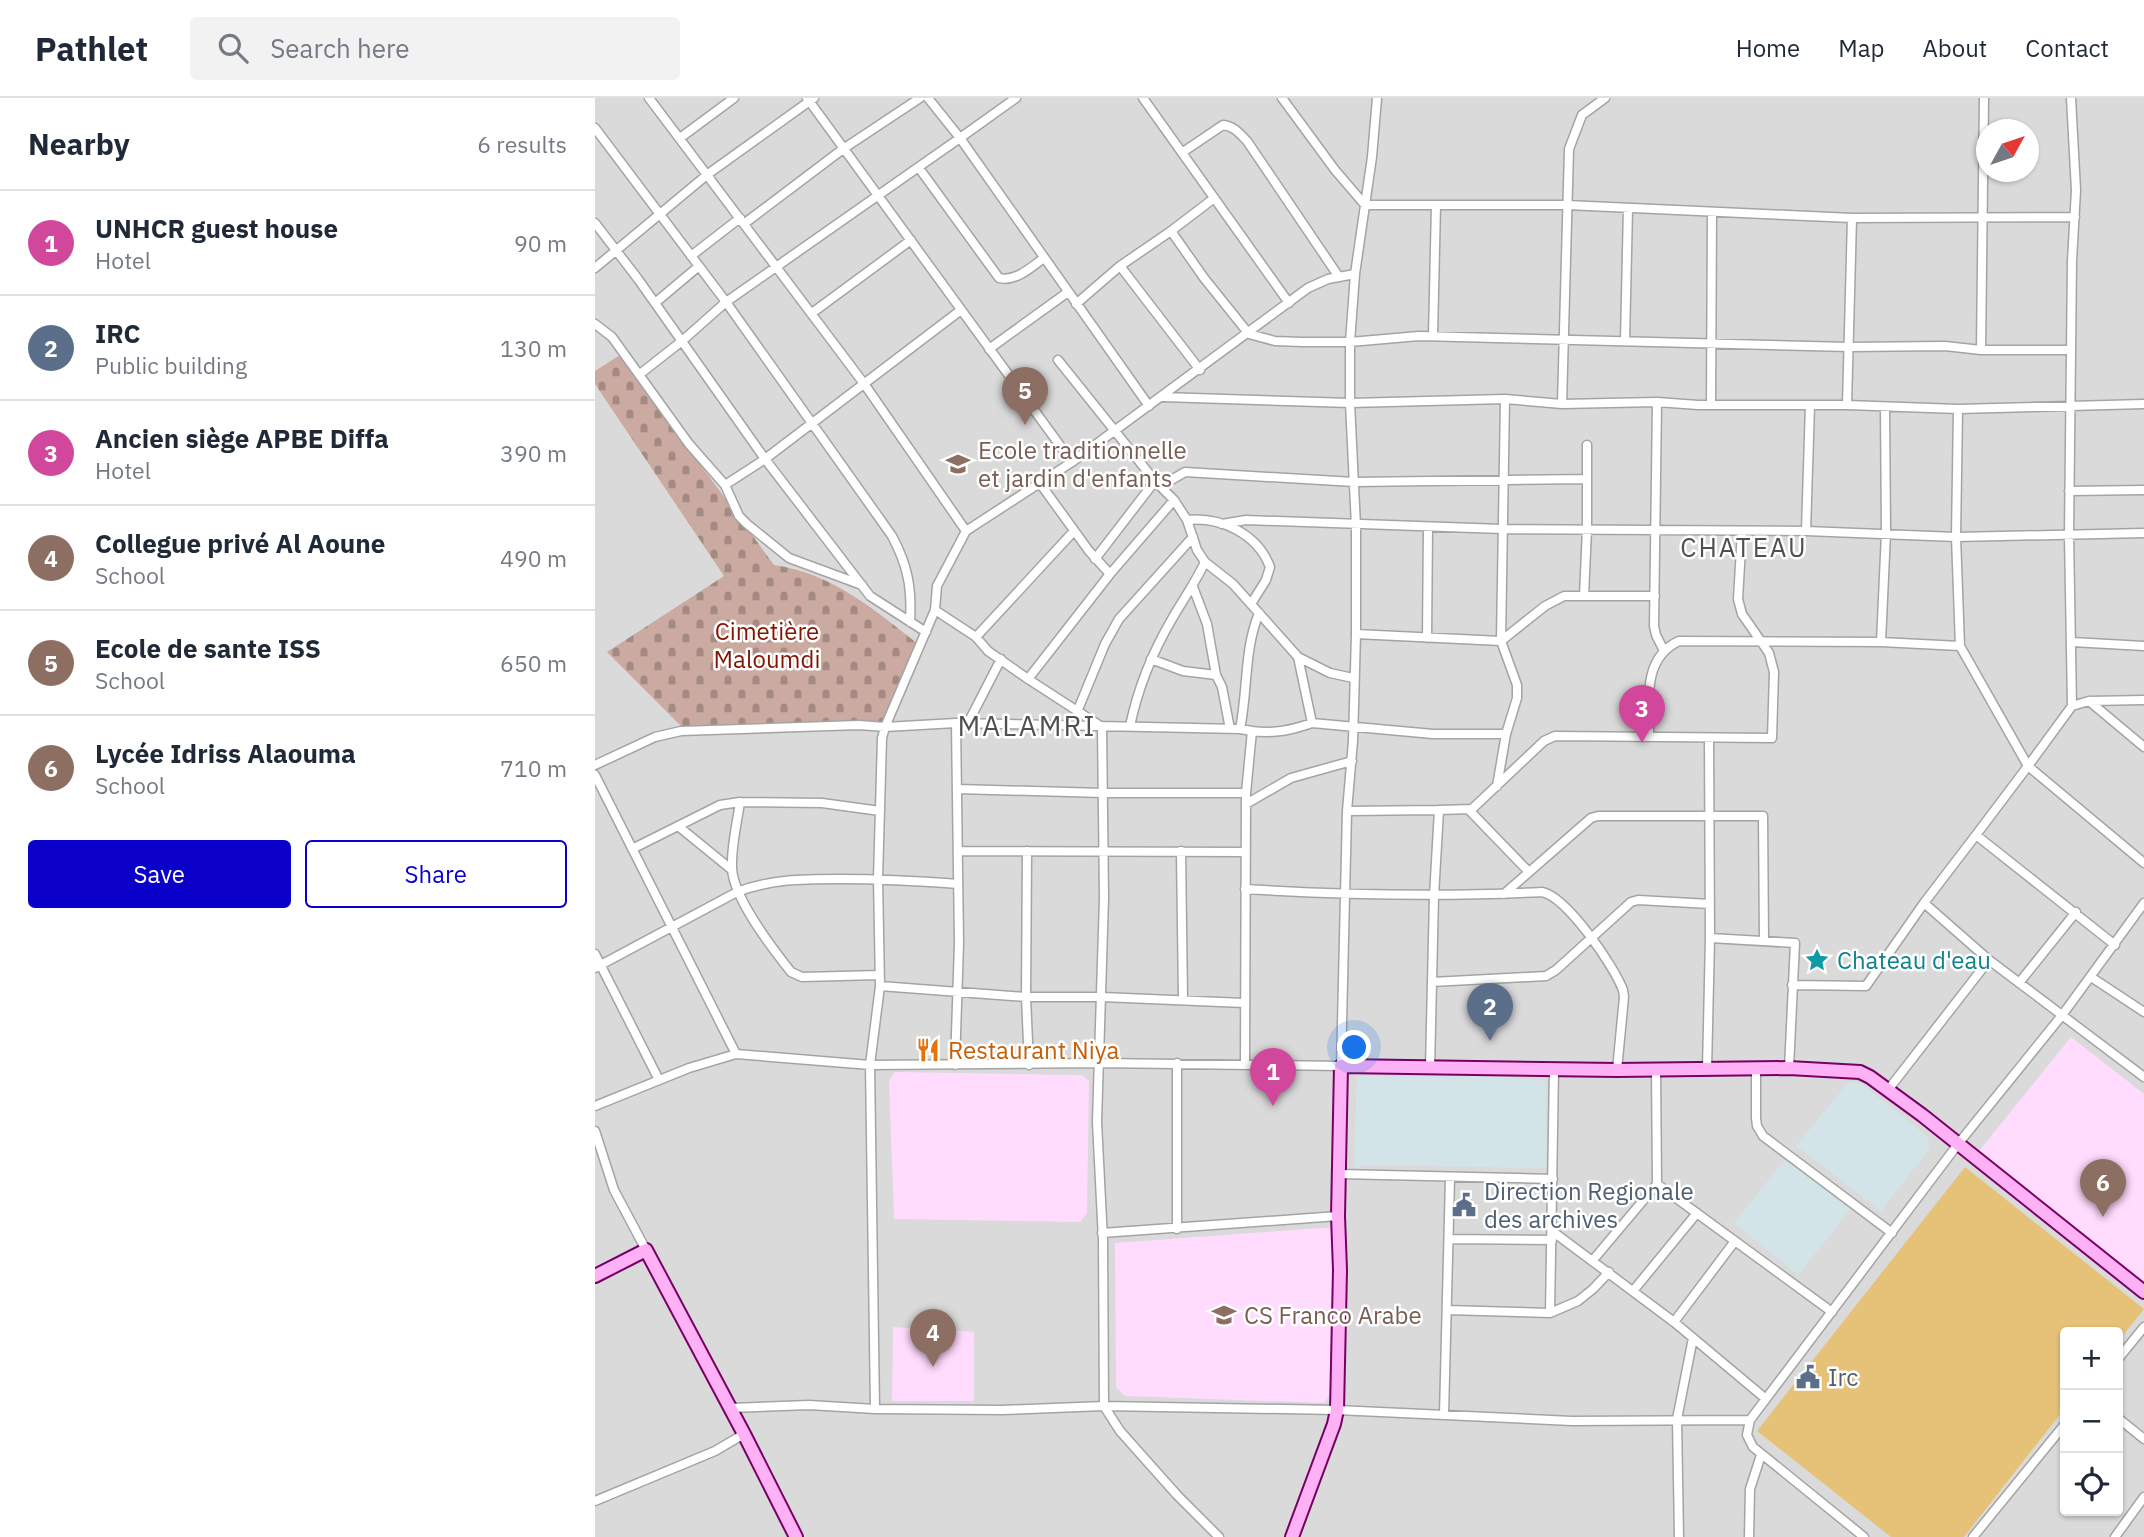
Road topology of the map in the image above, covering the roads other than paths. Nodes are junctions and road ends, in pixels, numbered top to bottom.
1 (649, 98) edge
2 (734, 98) edge
3 (920, 98) edge
4 (927, 98) edge
5 (1016, 98) edge
6 (1143, 98) edge
7 (1282, 98) edge
8 (1377, 98) edge
9 (1605, 98) edge
10 (1984, 98) edge
11 (2071, 98) edge
12 (810, 99) edge
13 (722, 102) edge
14 (595, 128) edge
15 (680, 138) junction
16 (960, 138) junction
17 (843, 149) junction
18 (1183, 152) junction
19 (919, 168) junction
20 (708, 174) junction
21 (879, 196) junction
22 (1213, 199) junction
23 (1365, 205) junction
24 (1436, 205) junction
25 (1567, 205) junction
26 (1628, 208) junction
27 (1712, 212) junction
28 (659, 213) junction
29 (2075, 217) junction
30 (1851, 218) junction
31 (1983, 218) junction
32 (743, 220) junction
33 (595, 223) edge
34 (1171, 231) junction
35 (911, 240) junction
36 (616, 249) junction
37 (691, 256) junction
38 (1044, 258) junction
39 (776, 265) junction
40 (699, 266) junction
41 (1120, 266) junction
42 (595, 268) edge
43 (1355, 274) junction
44 (1339, 277) junction
45 (1069, 292) junction
46 (726, 302) junction
47 (656, 303) junction
48 (1289, 303) junction
49 (1076, 304) junction
50 (961, 310) junction
51 (812, 313) junction
52 (595, 324) edge
53 (1249, 334) junction
54 (1433, 336) junction
55 (1562, 340) junction
56 (683, 341) junction
57 (1625, 341) junction
58 (1350, 342) junction
59 (1711, 343) junction
60 (1849, 347) junction
61 (989, 349) junction
62 (1981, 350) junction
63 (2071, 350) junction
64 (1058, 360) dead end
65 (1199, 370) junction
66 (640, 374) junction
67 (865, 385) junction
68 (1162, 397) junction
69 (1505, 400) junction
70 (1657, 402) junction
71 (1350, 403) junction
72 (1562, 404) junction
73 (2144, 404) edge
74 (1711, 405) junction
75 (1810, 405) junction
76 (1847, 405) junction
77 (1149, 406) junction
78 (1885, 407) junction
79 (2070, 407) junction
80 (1958, 409) junction
81 (813, 422) junction
82 (1114, 431) junction
83 (1587, 445) dead end
84 (765, 459) junction
85 (1072, 462) junction
86 (1587, 479) junction
87 (1505, 481) junction
88 (1039, 482) junction
89 (1354, 482) junction
90 (1158, 484) junction
91 (725, 485) junction
92 (2144, 490) edge
93 (2069, 491) junction
94 (1174, 500) junction
95 (1187, 520) junction
96 (1222, 524) junction
97 (1356, 526) junction
98 (1428, 527) junction
99 (1502, 529) junction
100 (1587, 529) junction
101 (1656, 530) junction
102 (966, 531) junction
103 (1074, 531) junction
104 (1742, 531) junction
105 (1806, 531) junction
106 (1886, 533) junction
107 (2144, 533) edge
108 (2069, 535) junction
109 (1193, 537) junction
110 (1956, 537) junction
111 (1095, 559) junction
112 (1205, 562) junction
113 (1110, 574) junction
114 (862, 585) junction
115 (1193, 587) junction
116 (1584, 596) junction
117 (1655, 596) junction
118 (1251, 604) junction
119 (935, 610) junction
120 (1259, 613) junction
121 (910, 622) junction
122 (926, 632) junction
123 (1356, 634) junction
124 (976, 637) junction
125 (1427, 638) junction
126 (1761, 640) junction
127 (1501, 641) junction
128 (1881, 642) junction
129 (2072, 642) junction
130 (1960, 646) junction
131 (2144, 646) edge
132 (1664, 651) junction
133 (1299, 657) junction
134 (1001, 659) junction
135 (1151, 659) junction
136 (1216, 675) junction
137 (1353, 678) junction
138 (1028, 679) junction
139 (2144, 700) edge
140 (2089, 701) junction
141 (2072, 706) junction
142 (1077, 712) junction
143 (956, 723) junction
144 (968, 723) junction
145 (1312, 723) junction
146 (1102, 726) junction
147 (1130, 726) junction
148 (1353, 726) junction
149 (885, 727) junction
150 (1230, 729) junction
151 (1240, 729) junction
152 (1252, 732) junction
153 (1506, 734) junction
154 (1649, 735) junction
155 (1709, 739) junction
156 (2144, 747) edge
157 (1352, 761) junction
158 (595, 765) edge
159 (2028, 765) junction
160 (595, 775) edge
161 (1497, 786) junction
162 (958, 789) junction
163 (1103, 793) junction
164 (1246, 793) junction
165 (740, 802) junction
166 (1246, 804) junction
167 (1439, 810) junction
168 (1469, 810) junction
169 (880, 811) junction
170 (1347, 811) junction
171 (1709, 815) junction
172 (678, 826) junction
173 (1976, 835) junction
174 (632, 849) junction
175 (1103, 850) junction
176 (959, 851) junction
177 (1027, 851) junction
178 (1181, 851) junction
179 (1245, 852) junction
180 (2144, 863) edge
181 (732, 870) junction
182 (1529, 872) junction
183 (878, 879) junction
184 (958, 884) junction
185 (1245, 889) junction
186 (737, 892) junction
187 (1504, 894) junction
188 (1345, 895) junction
189 (1434, 896) junction
190 (1924, 903) junction
191 (2144, 903) edge
192 (1710, 904) junction
193 (2076, 912) junction
194 (673, 926) junction
195 (1591, 937) junction
196 (1710, 938) junction
197 (1764, 940) junction
198 (2115, 945) junction
199 (595, 954) edge
200 (1989, 960) junction
201 (598, 966) edge
202 (879, 975) junction
203 (2091, 977) junction
204 (1432, 982) junction
205 (2019, 983) junction
206 (1792, 985) junction
207 (880, 986) junction
208 (959, 990) junction
209 (1026, 997) junction
210 (1102, 997) junction
211 (1183, 1000) junction
212 (1244, 1003) junction
213 (2144, 1012) edge
214 (2063, 1014) junction
215 (736, 1054) junction
216 (1099, 1063) junction
217 (1177, 1063) junction
218 (1245, 1064) junction
219 (870, 1065) junction
220 (955, 1065) junction
221 (1029, 1065) junction
222 (1341, 1066) junction
223 (1430, 1068) junction
224 (1554, 1069) junction
225 (1656, 1069) junction
226 (1789, 1069) junction
227 (1617, 1070) junction
228 (1707, 1070) junction
229 (1756, 1070) junction
230 (2144, 1077) edge
231 (659, 1080) junction
232 (1888, 1090) junction
233 (595, 1106) edge
234 (595, 1131) edge
235 (1958, 1144) junction
236 (1339, 1174) junction
237 (1450, 1178) junction
238 (1553, 1179) junction
239 (1657, 1184) junction
240 (1697, 1213) junction
241 (1338, 1216) junction
242 (1177, 1229) junction
243 (1102, 1233) junction
244 (1892, 1233) junction
245 (1552, 1235) junction
246 (1449, 1239) junction
247 (1735, 1241) junction
248 (646, 1250) junction
249 (1593, 1260) junction
250 (1609, 1272) junction
251 (595, 1276) edge
252 (1633, 1291) junction
253 (2144, 1292) edge
254 (1447, 1310) junction
255 (1832, 1312) junction
256 (1550, 1313) junction
257 (1674, 1322) junction
258 (2144, 1327) edge
259 (1693, 1338) junction
260 (2123, 1353) edge
261 (1766, 1399) junction
262 (1104, 1406) junction
263 (730, 1408) junction
264 (875, 1409) junction
265 (1337, 1410) junction
266 (1444, 1415) junction
267 (1677, 1419) junction
268 (1750, 1420) junction
269 (2123, 1422) edge
270 (2060, 1430) edge
271 (744, 1434) junction
272 (2144, 1439) edge
273 (1761, 1455) junction
274 (2144, 1497) edge
275 (595, 1501) edge
276 (796, 1537) edge
277 (1219, 1537) edge
278 (1292, 1537) edge
279 (1679, 1537) edge
280 (1749, 1537) edge
281 (1864, 1537) edge
282 (1973, 1537) edge
283 (2115, 1537) edge

1 - 15 street
2 - 13 street
3 - 17 street
4 - 16 street
5 - 16 street
6 - 18 street
7 - 23 street
8 - 23 street
9 - 25 street
10 - 31 street
11 - 29 street
12 - 17 street
12 - 20 street
13 - 15 street
14 - 28 street
15 - 20 street
16 - 19 street
16 - 38 street
17 - 21 street
17 - 32 street
18 - 22 street
18 - 44 street
19 - 21 street
19 - 38 street
20 - 28 street
20 - 32 street
21 - 35 street
21 - 39 street
22 - 34 street
22 - 48 street
23 - 24 street
23 - 43 street
24 - 25 street
24 - 54 street
25 - 26 street
25 - 55 street
26 - 27 street
26 - 57 street
27 - 30 street
27 - 59 street
28 - 36 street
28 - 37 street
29 - 31 street
29 - 63 street
30 - 31 street
30 - 60 street
31 - 62 street
32 - 37 street
32 - 39 street
33 - 36 street
34 - 41 street
34 - 53 street
35 - 50 street
35 - 51 street
36 - 42 street
36 - 47 street
37 - 40 street
38 - 45 street
39 - 46 street
39 - 51 street
40 - 46 street
40 - 47 street
41 - 49 street
41 - 65 street
43 - 44 street
43 - 58 street
44 - 48 street
45 - 49 street
45 - 61 street
46 - 56 street
46 - 81 street
47 - 56 street
48 - 53 street
49 - 77 street
50 - 61 street
50 - 67 street
51 - 67 street
52 - 66 street
53 - 58 street
53 - 65 street
54 - 55 street
54 - 58 street
55 - 57 street
55 - 72 street
56 - 66 street
56 - 84 street
57 - 59 street
58 - 71 street
59 - 60 street
59 - 74 street
60 - 62 street
60 - 76 street
61 - 85 street
62 - 63 street
63 - 79 street
64 - 82 street
65 - 68 street
66 - 91 street
67 - 81 street
67 - 102 street
68 - 71 street
68 - 77 street
69 - 71 street
69 - 72 street
69 - 87 street
70 - 72 street
70 - 74 street
70 - 101 street
71 - 89 street
73 - 79 street
74 - 75 street
75 - 76 street
75 - 105 street
76 - 78 street
77 - 82 street
78 - 80 street
78 - 106 street
79 - 80 street
79 - 93 street
80 - 110 street
81 - 84 street
81 - 121 street
82 - 85 street
82 - 90 street
83 - 86 street
84 - 91 street
84 - 114 street
85 - 88 street
86 - 87 street
86 - 100 street
87 - 89 street
87 - 99 street
88 - 102 street
88 - 103 street
89 - 90 street
89 - 97 street
90 - 94 street
90 - 111 street
91 - 114 street
92 - 93 street
93 - 108 street
94 - 95 street
94 - 113 street
95 - 96 street
95 - 109 street
96 - 97 street
96 - 118 street
97 - 98 street
97 - 123 street
98 - 99 street
98 - 125 street
99 - 100 street
99 - 127 street
100 - 101 street
100 - 116 street
101 - 104 street
101 - 117 street
102 - 119 street
103 - 111 street
103 - 124 street
104 - 105 street
104 - 126 street
105 - 106 street
106 - 110 street
106 - 128 street
107 - 108 street
108 - 110 street
108 - 129 street
109 - 112 street
109 - 142 street
110 - 130 street
111 - 113 street
112 - 115 street
112 - 118 street
113 - 138 street
114 - 121 street
115 - 135 street
115 - 136 street
116 - 117 street
116 - 127 street
117 - 132 street
118 - 120 street
119 - 122 street
119 - 124 street
120 - 133 street
120 - 151 street
121 - 122 street
122 - 149 street
123 - 125 street
123 - 137 street
124 - 134 street
125 - 127 street
126 - 128 street
126 - 132 street
126 - 155 street
127 - 153 street
128 - 130 street
129 - 131 street
129 - 141 street
130 - 159 street
132 - 154 street
133 - 137 street
133 - 145 street
134 - 138 street
134 - 144 street
135 - 136 street
135 - 147 street
136 - 150 street
137 - 148 street
138 - 142 street
139 - 140 street
140 - 141 street
140 - 156 street
141 - 159 street
142 - 146 street
143 - 144 street
143 - 149 street
143 - 162 street
144 - 146 street
145 - 148 street
145 - 152 street
146 - 147 street
146 - 163 street
147 - 150 street
148 - 153 street
148 - 157 street
149 - 158 street
149 - 169 street
150 - 151 street
151 - 152 street
152 - 164 street
153 - 161 street
154 - 155 street
154 - 161 street
155 - 171 street
157 - 166 street
157 - 170 street
159 - 173 street
159 - 180 street
160 - 174 street
161 - 168 street
162 - 163 street
162 - 176 street
163 - 164 street
163 - 175 street
164 - 166 street
165 - 169 street
165 - 172 street
165 - 181 street
166 - 179 street
167 - 168 street
167 - 170 street
167 - 189 street
168 - 182 street
169 - 183 street
170 - 188 street
171 - 182 street
171 - 192 street
171 - 197 street
172 - 174 street
172 - 181 street
173 - 190 street
173 - 193 street
174 - 194 street
175 - 177 street
175 - 178 street
175 - 210 street
176 - 177 street
176 - 184 street
177 - 209 street
178 - 179 street
178 - 211 street
179 - 185 street
181 - 186 street
182 - 187 street
183 - 184 street
183 - 186 street
183 - 202 street
184 - 208 street
185 - 188 street
185 - 212 street
186 - 194 street
186 - 202 street
187 - 189 street
187 - 195 street
188 - 189 street
188 - 222 street
189 - 204 street
190 - 200 street
190 - 206 street
191 - 198 street
192 - 195 street
192 - 196 street
193 - 198 street
193 - 205 street
194 - 201 street
194 - 215 street
195 - 204 street
195 - 227 street
196 - 197 street
196 - 228 street
197 - 206 street
198 - 203 street
199 - 201 street
200 - 205 street
200 - 232 street
201 - 231 street
202 - 207 street
203 - 213 street
203 - 214 street
204 - 223 street
205 - 214 street
206 - 226 street
207 - 208 street
207 - 219 street
208 - 209 street
208 - 220 street
209 - 210 street
209 - 221 street
210 - 211 street
210 - 216 street
211 - 212 street
212 - 218 street
214 - 230 street
214 - 235 street
215 - 219 street
215 - 231 street
216 - 217 street
216 - 221 street
216 - 243 street
217 - 218 street
217 - 242 street
218 - 222 street
219 - 220 street
219 - 264 street
220 - 221 street
222 - 223 street
222 - 236 street
223 - 224 street
224 - 227 street
224 - 238 street
225 - 227 street
225 - 228 street
225 - 239 street
226 - 229 street
226 - 232 street
228 - 229 street
229 - 244 street
231 - 233 street
232 - 235 street
234 - 248 street
235 - 244 street
235 - 253 street
236 - 237 street
236 - 241 street
237 - 238 street
237 - 246 street
238 - 245 street
239 - 240 street
239 - 249 street
240 - 247 street
240 - 252 street
241 - 242 street
241 - 265 street
242 - 243 street
243 - 262 street
244 - 255 street
245 - 246 street
245 - 249 street
245 - 256 street
246 - 254 street
247 - 255 street
247 - 257 street
248 - 251 street
248 - 263 street
249 - 250 street
250 - 252 street
250 - 256 street
252 - 257 street
254 - 256 street
254 - 266 street
255 - 261 street
257 - 259 street
258 - 260 street
259 - 261 street
259 - 267 street
261 - 268 street
262 - 264 street
262 - 265 street
262 - 277 street
263 - 264 street
263 - 271 street
265 - 266 street
265 - 278 street
266 - 267 street
267 - 268 street
267 - 279 street
268 - 273 street
269 - 272 street
270 - 282 street
271 - 275 street
271 - 276 street
273 - 280 street
273 - 281 street
274 - 283 street

